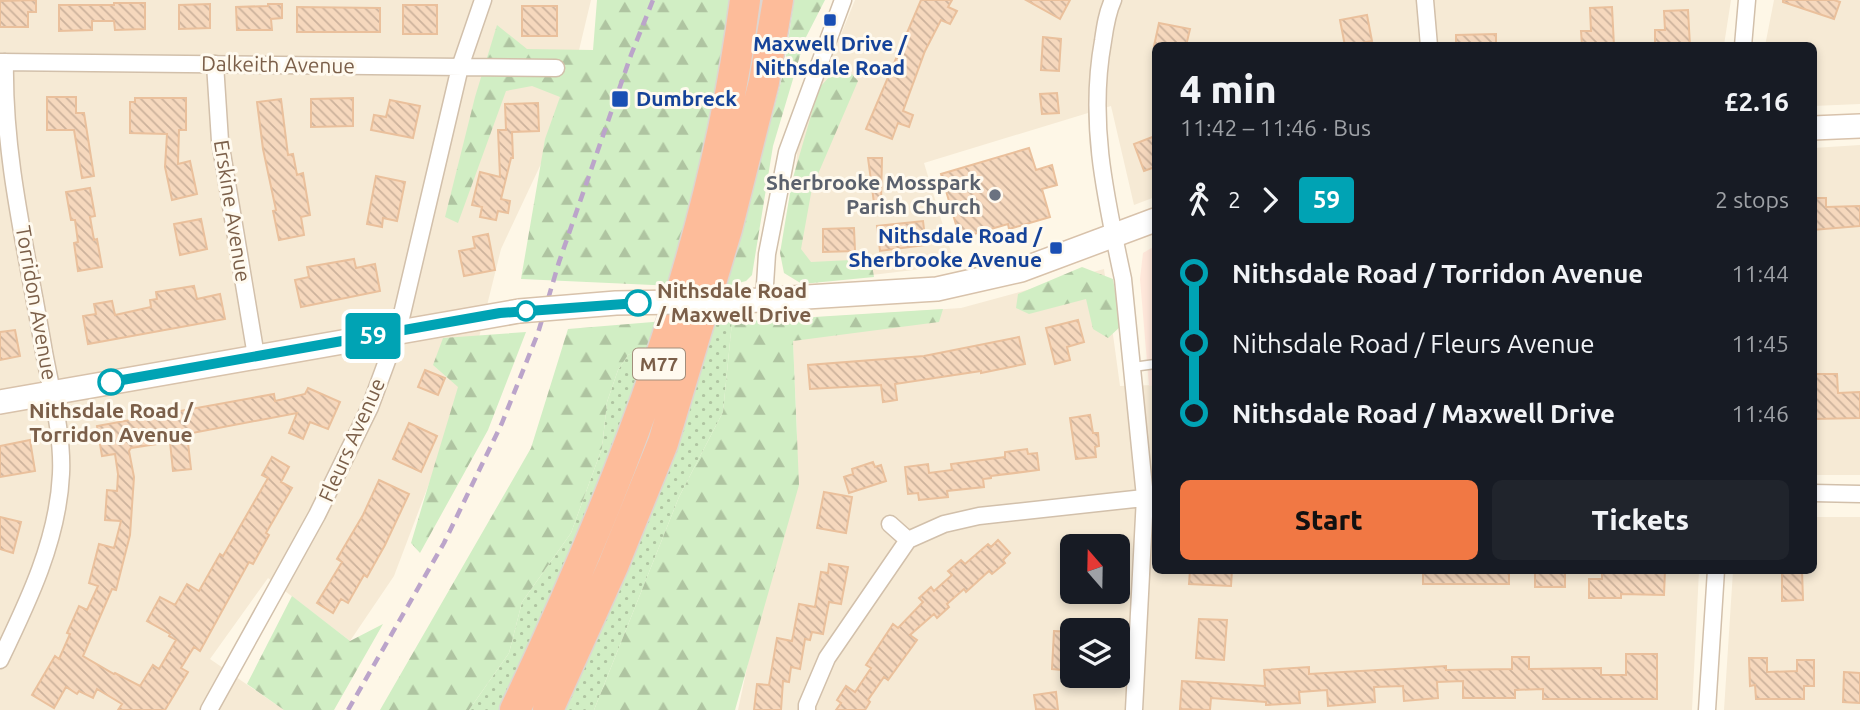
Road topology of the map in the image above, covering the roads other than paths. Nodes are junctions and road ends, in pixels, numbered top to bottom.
1 (483, 0) edge
2 (745, 0) edge
3 (778, 0) edge
4 (843, 0) edge
5 (1113, 0) edge
6 (1425, 0) edge
7 (1747, 0) edge
8 (1429, 42) edge
9 (1743, 42) edge
10 (3, 62) edge
11 (215, 64) junction
12 (460, 67) junction
13 (556, 68) dead end
14 (1860, 126) edge
15 (1817, 128) edge
16 (1152, 221) edge
17 (1113, 238) junction
18 (753, 300) junction
19 (398, 331) junction
20 (256, 356) junction
21 (1152, 364) edge
22 (1133, 367) junction
23 (51, 392) junction
24 (0, 402) edge
25 (1817, 493) edge
26 (1860, 494) edge
27 (1150, 497) edge
28 (890, 524) dead end
29 (908, 540) junction
30 (590, 546) junction
31 (1716, 574) edge
32 (0, 660) edge
33 (209, 710) edge
34 (505, 710) edge
35 (515, 710) edge
36 (548, 710) edge
37 (807, 710) edge
38 (1134, 710) edge
39 (1707, 710) edge

1 - 12 street, Fleurs Avenue
2 - 30 highway, M77
3 - 36 highway, M77
4 - 18 street
5 - 17 street
6 - 8 street
7 - 9 street
10 - 11 street, Dalkeith Avenue
10 - 23 street, Torridon Avenue
11 - 12 street, Dalkeith Avenue
11 - 20 street, Erskine Avenue
12 - 13 street, Dalkeith Avenue
12 - 19 street, Fleurs Avenue
14 - 15 street
16 - 17 street
17 - 18 street
17 - 22 street
18 - 19 street, bridge
19 - 20 street
19 - 33 street, Fleurs Avenue
20 - 23 street
21 - 22 lane
22 - 27 street
23 - 24 street
23 - 32 street, Torridon Avenue
25 - 26 street
27 - 29 street
27 - 38 street
28 - 29 street
29 - 37 street
30 - 34 highway, M77
30 - 35 highway, M77
31 - 39 street

